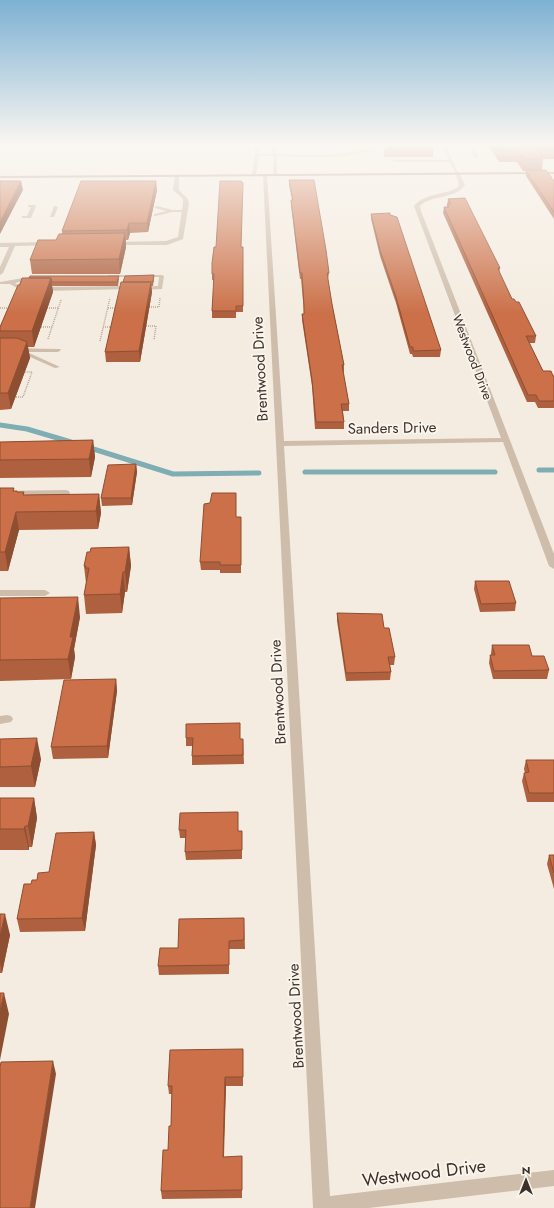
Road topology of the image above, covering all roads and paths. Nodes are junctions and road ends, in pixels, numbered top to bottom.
1 (185, 201) edge
2 (266, 201) edge
3 (422, 201) edge
4 (29, 206) dead end
5 (56, 207) dead end
6 (157, 207) dead end
7 (172, 211) junction
8 (186, 211) junction
9 (52, 216) dead end
10 (156, 216) dead end
11 (24, 217) dead end
12 (59, 244) edge
13 (106, 244) edge
14 (0, 245) edge
15 (12, 245) junction
16 (0, 273) edge
17 (107, 276) edge
18 (45, 277) edge
19 (0, 283) edge
20 (12, 283) junction
21 (32, 289) edge
22 (40, 289) edge
23 (110, 295) dead end
24 (161, 295) dead end
25 (62, 296) dead end
26 (0, 308) edge
27 (11, 308) edge
28 (48, 308) edge
29 (58, 308) junction
30 (108, 308) junction
31 (118, 308) edge
32 (149, 308) edge
33 (114, 326) edge
34 (146, 326) edge
35 (41, 327) edge
36 (52, 327) junction
37 (103, 327) junction
38 (154, 340) dead end
39 (100, 341) dead end
40 (47, 342) dead end
41 (0, 350) edge
42 (16, 350) junction
43 (58, 350) dead end
44 (57, 367) dead end
45 (21, 372) edge
46 (12, 397) edge
47 (505, 440) junction
48 (279, 444) junction
49 (66, 493) edge
50 (0, 494) edge
51 (554, 566) edge
52 (0, 593) edge
53 (45, 593) dead end
54 (554, 1178) edge
55 (322, 1206) edge

1 - 8 street
2 - 48 street, Brentwood Drive
3 - 47 street, Westwood Drive
4 - 11 lane
5 - 9 lane
6 - 7 lane
7 - 8 lane
7 - 10 lane
8 - 13 street
12 - 15 street
14 - 15 street
15 - 16 street
17 - 22 lane
18 - 20 lane
19 - 20 lane
20 - 21 lane
23 - 30 path
24 - 32 path
25 - 29 path
26 - 27 path
28 - 29 path
29 - 36 path
30 - 31 path
30 - 37 path
33 - 37 path
34 - 38 path
35 - 36 path
36 - 40 path
37 - 39 path
41 - 42 lane
42 - 43 lane
42 - 44 lane
45 - 46 path
47 - 48 street, Sanders Drive
47 - 51 street, Westwood Drive
48 - 55 street, Brentwood Drive
49 - 50 street
52 - 53 street
54 - 55 street, Westwood Drive

